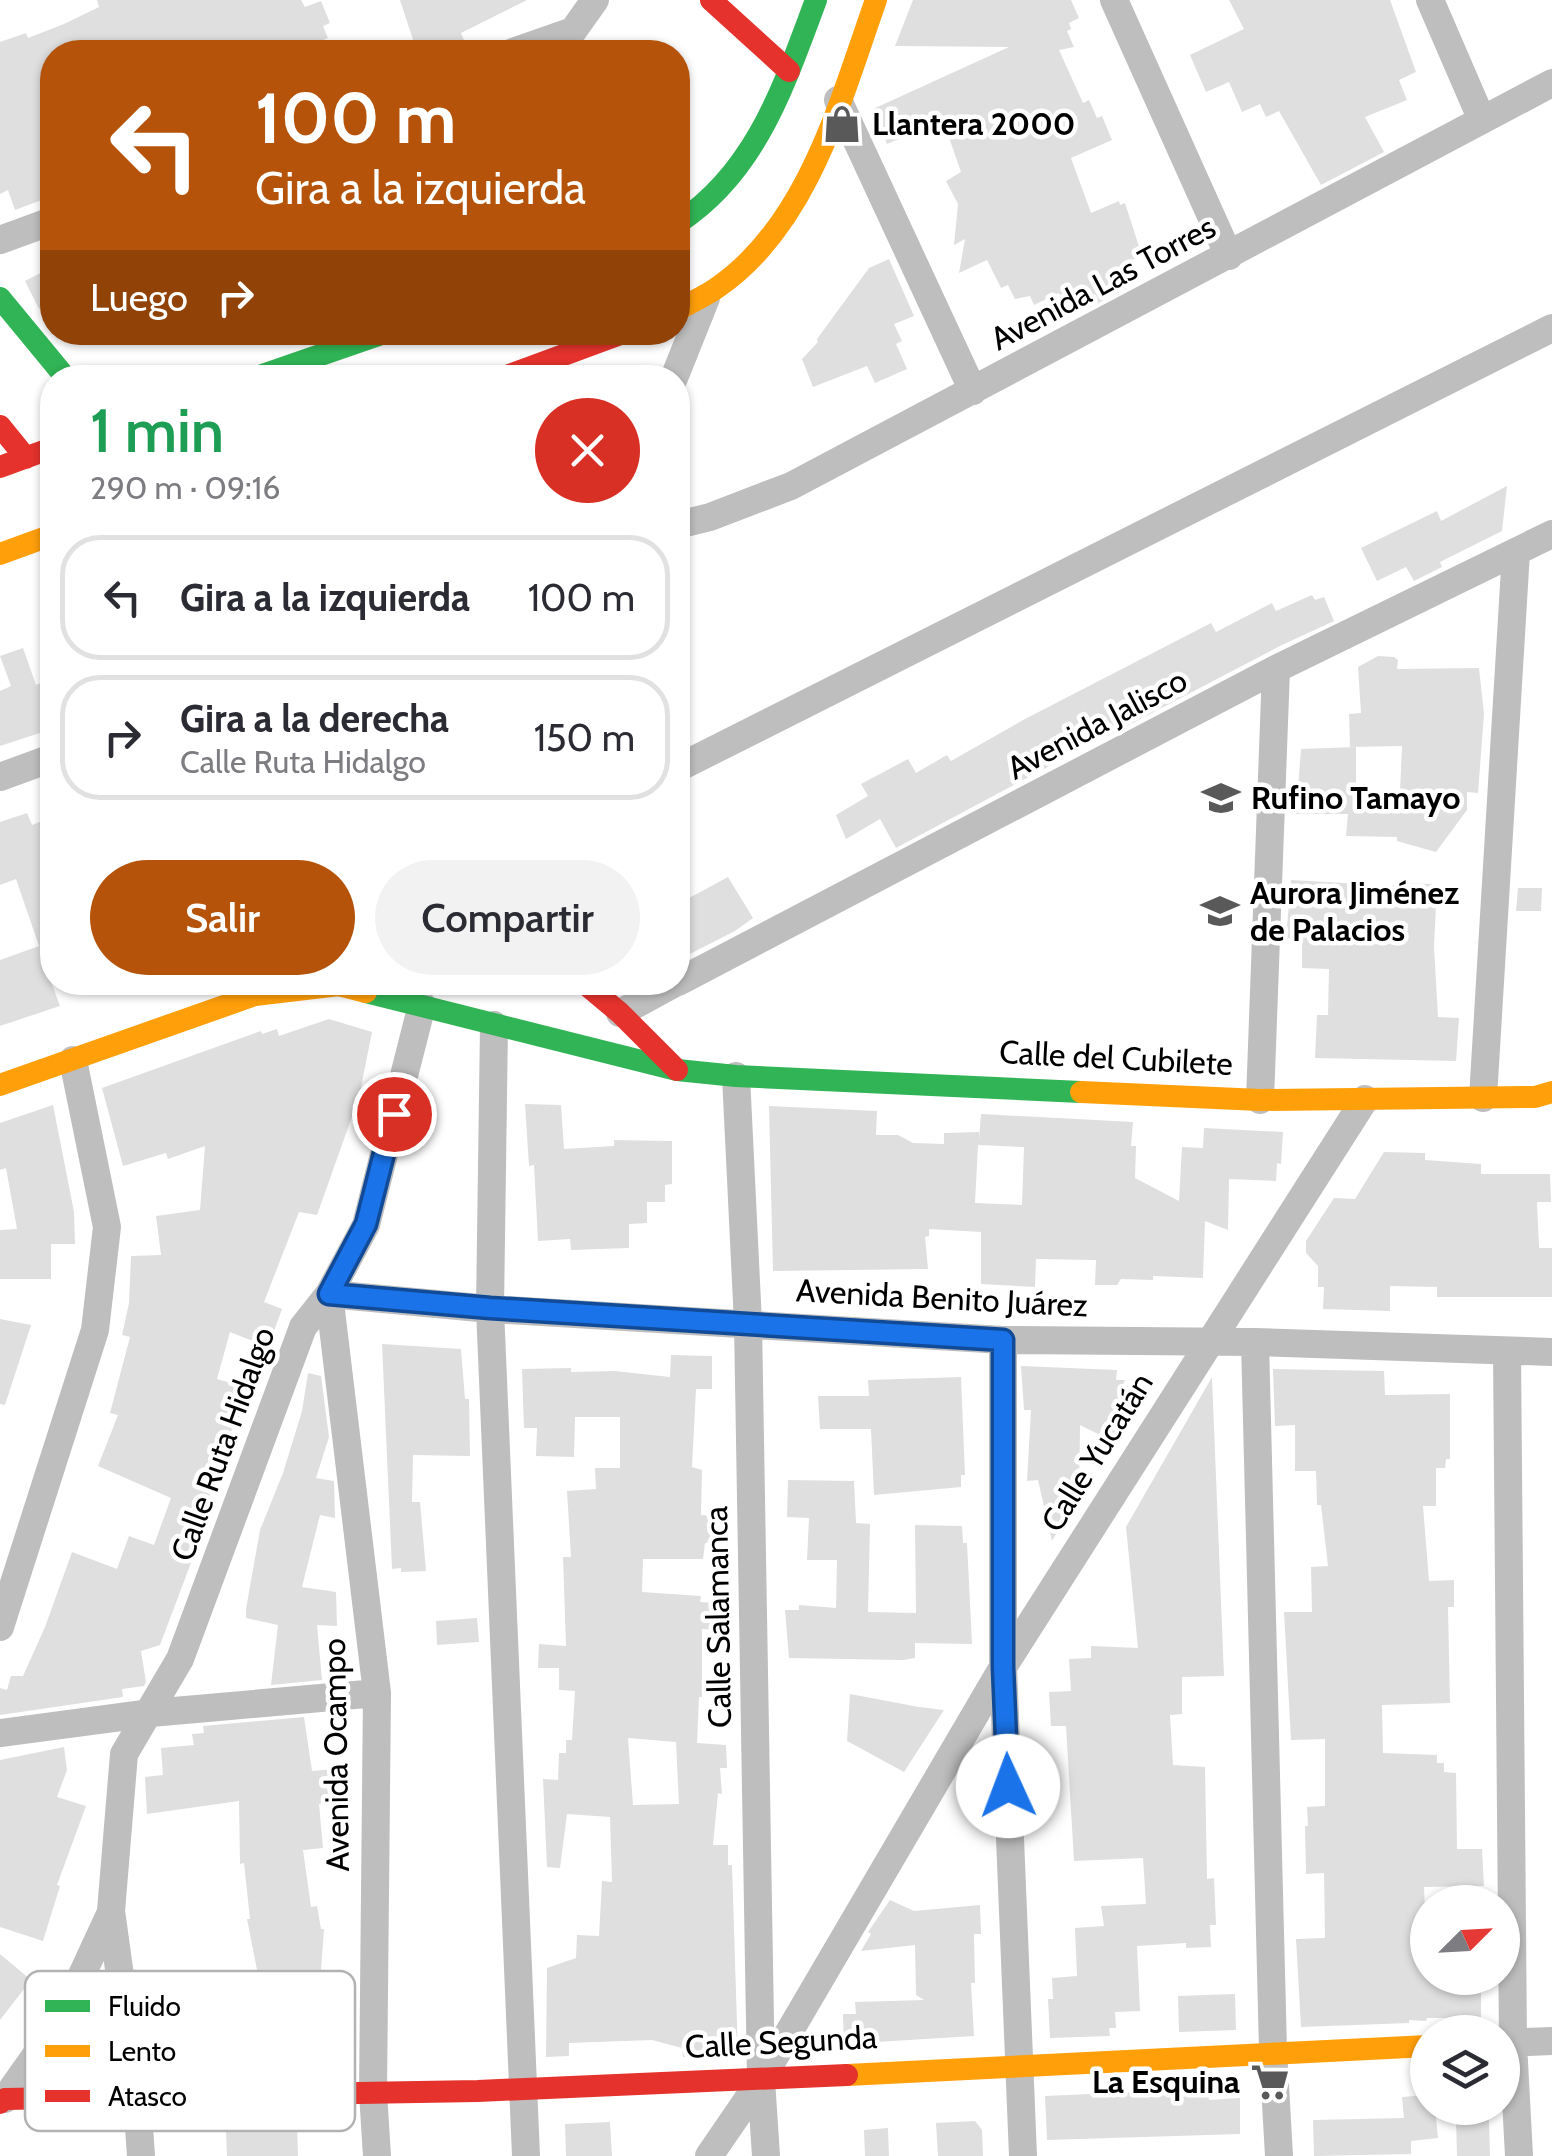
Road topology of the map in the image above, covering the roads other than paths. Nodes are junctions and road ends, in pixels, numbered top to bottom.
1 (595, 0) edge
2 (711, 0) edge
3 (816, 0) edge
4 (876, 0) edge
5 (1114, 0) edge
6 (1430, 0) edge
7 (547, 40) edge
8 (789, 71) junction
9 (1552, 84) edge
10 (838, 100) junction
11 (1482, 118) junction
12 (690, 215) edge
13 (40, 225) edge
14 (0, 240) edge
15 (1229, 256) junction
16 (0, 298) edge
17 (706, 298) junction
18 (690, 305) edge
19 (1552, 328) edge
20 (690, 338) edge
21 (349, 345) edge
22 (591, 345) edge
23 (55, 365) edge
24 (292, 365) edge
25 (537, 365) edge
26 (973, 391) junction
27 (0, 426) edge
28 (40, 453) edge
29 (26, 458) junction
30 (0, 467) edge
31 (690, 521) edge
32 (1552, 534) edge
33 (40, 539) edge
34 (1516, 552) junction
35 (0, 554) edge
36 (1276, 669) junction
37 (40, 762) edge
38 (690, 762) edge
39 (0, 777) edge
40 (690, 975) edge
41 (255, 995) edge
42 (383, 995) edge
43 (599, 995) edge
44 (652, 995) edge
45 (422, 1004) junction
46 (620, 1012) junction
47 (494, 1025) junction
48 (73, 1060) junction
49 (677, 1070) junction
50 (736, 1076) junction
51 (0, 1085) edge
52 (1546, 1096) edge
53 (1482, 1098) junction
54 (1365, 1099) junction
55 (1260, 1100) junction
56 (329, 1294) junction
57 (490, 1308) junction
58 (748, 1323) junction
59 (1003, 1340) junction
60 (1208, 1342) junction
61 (1256, 1342) junction
62 (1508, 1352) junction
63 (1552, 1352) edge
64 (0, 1627) edge
65 (1003, 1667) junction
66 (376, 1693) junction
67 (151, 1713) junction
68 (0, 1733) edge
69 (112, 1911) junction
70 (84, 1971) edge
71 (120, 1971) edge
72 (1508, 2015) edge
73 (1552, 2041) edge
74 (1520, 2042) edge
75 (1410, 2046) edge
76 (1273, 2050) junction
77 (1019, 2062) junction
78 (25, 2069) edge
79 (760, 2080) junction
80 (524, 2088) junction
81 (355, 2093) edge
82 (372, 2093) junction
83 (2, 2101) edge
84 (1516, 2125) edge
85 (139, 2131) edge
86 (141, 2156) edge
87 (377, 2156) edge
88 (526, 2156) edge
89 (709, 2156) edge
90 (766, 2156) edge
91 (1023, 2156) edge
92 (1279, 2156) edge
93 (1519, 2156) edge

1 - 7 street
2 - 8 street
3 - 8 street
4 - 10 street
5 - 15 street
6 - 11 street
8 - 12 street
9 - 11 street, Avenida Las Torres
10 - 17 street
10 - 26 street
11 - 15 street, Avenida Las Torres
13 - 14 street
15 - 26 street, Avenida Las Torres
16 - 23 street
17 - 18 street
17 - 20 street
19 - 38 street
21 - 24 street
22 - 25 street
26 - 31 street, Avenida Las Torres
27 - 29 street
28 - 29 street
29 - 30 street
32 - 34 street, Avenida Jalisco
33 - 35 street
34 - 36 street, Avenida Jalisco
34 - 53 street
36 - 40 street, Avenida Jalisco
36 - 55 street
37 - 39 street
41 - 48 street, Calle del Cubilete
42 - 45 street, Calle del Cubilete
43 - 46 street
44 - 46 street, Avenida Jalisco
45 - 47 street, Calle del Cubilete
45 - 56 street, Calle Ruta Hidalgo
46 - 49 street
47 - 49 street, Calle del Cubilete
47 - 57 street
48 - 51 street, Calle del Cubilete
48 - 64 street
49 - 50 street, Calle del Cubilete
50 - 55 street, Calle del Cubilete
50 - 58 street, Calle Salamanca
52 - 53 street, Calle del Cubilete
53 - 54 street, Calle del Cubilete
54 - 55 street, Calle del Cubilete
54 - 60 street, Calle Yucatán
56 - 57 street, Avenida Benito Juárez
56 - 66 street, Avenida Ocampo
56 - 67 street, Calle Ruta Hidalgo
57 - 58 street, Avenida Benito Juárez
57 - 80 street
58 - 59 street, Avenida Benito Juárez
58 - 79 street, Calle Salamanca
59 - 60 street, Avenida Benito Juárez
59 - 65 street
60 - 61 street, Avenida Benito Juárez
60 - 65 street, Calle Yucatán
61 - 62 street, Avenida Benito Juárez
61 - 76 street
62 - 63 street, Avenida Benito Juárez
62 - 72 street
65 - 77 street
65 - 79 street, Calle Yucatán
66 - 67 street
66 - 82 street, Avenida Ocampo
67 - 68 street
67 - 69 street, Calle Ruta Hidalgo
69 - 70 street
69 - 71 street
73 - 74 street
75 - 76 street, Calle Segunda
76 - 77 street, Calle Segunda
76 - 92 street
77 - 79 street, Calle Segunda
77 - 91 street
78 - 83 street
79 - 80 street, Calle Segunda
79 - 89 street, Calle Yucatán
79 - 90 street, Calle Salamanca
80 - 82 street, Calle Segunda
80 - 88 street
81 - 82 street, Calle Segunda
82 - 87 street, Avenida Ocampo
84 - 93 street
85 - 86 street

